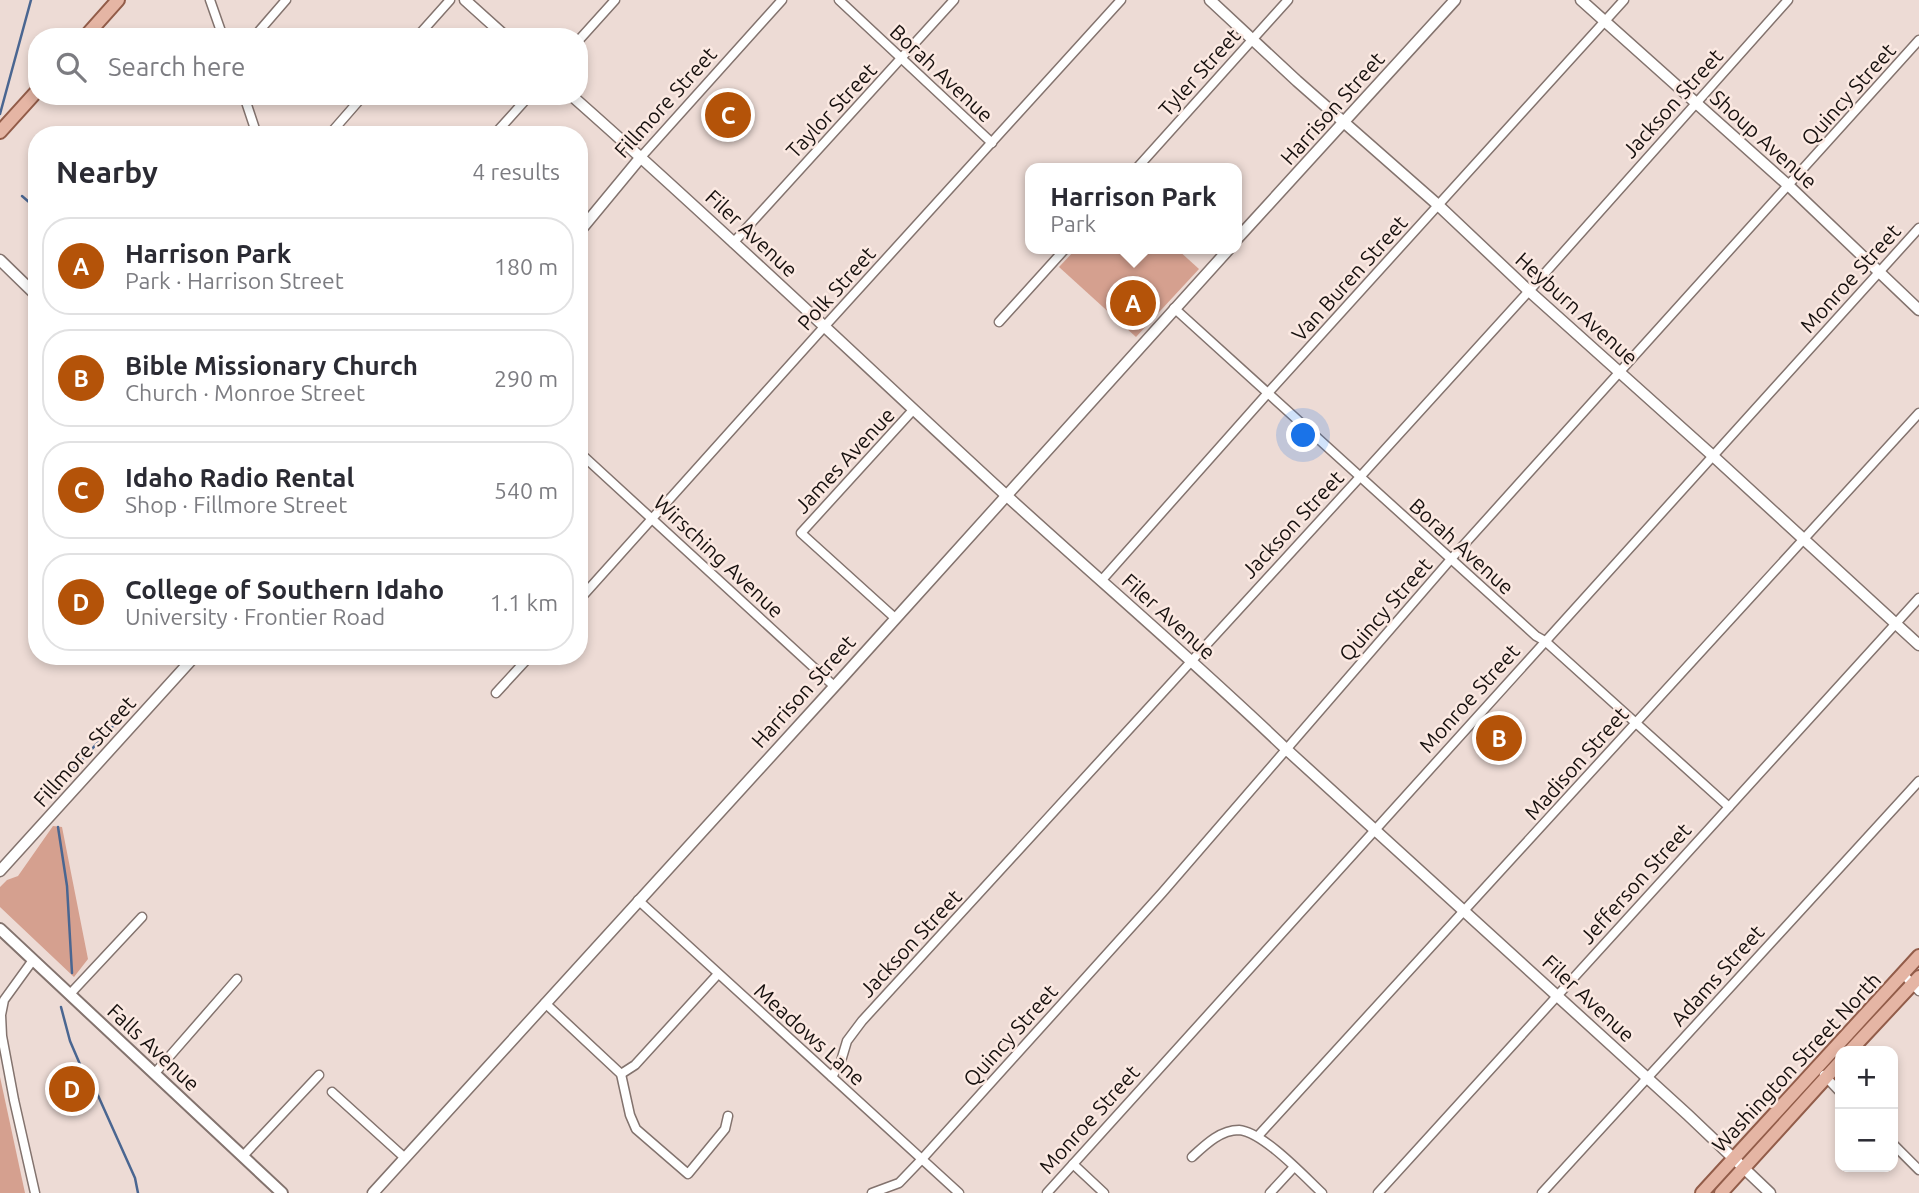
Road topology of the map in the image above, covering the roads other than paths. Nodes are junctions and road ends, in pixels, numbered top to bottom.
1 (118, 0) edge
2 (210, 0) edge
3 (286, 0) edge
4 (450, 0) edge
5 (465, 0) edge
6 (615, 0) edge
7 (782, 0) edge
8 (839, 0) edge
9 (954, 0) edge
10 (1121, 0) edge
11 (1210, 0) edge
12 (1288, 0) edge
13 (1455, 0) edge
14 (1581, 0) edge
15 (1624, 0) edge
16 (1788, 0) edge
17 (1605, 22) junction
18 (93, 28) edge
19 (220, 28) edge
20 (262, 28) edge
21 (425, 28) edge
22 (496, 28) edge
23 (588, 30) edge
24 (1253, 38) junction
25 (1919, 40) edge
26 (902, 59) junction
27 (28, 101) edge
28 (1695, 103) junction
29 (247, 105) edge
30 (355, 105) edge
31 (521, 105) edge
32 (582, 105) edge
33 (1344, 123) junction
34 (254, 126) edge
35 (337, 126) edge
36 (502, 126) edge
37 (0, 132) edge
38 (992, 143) junction
39 (641, 157) junction
40 (1141, 163) edge
41 (1789, 186) junction
42 (1438, 205) junction
43 (588, 221) edge
44 (1919, 228) edge
45 (1242, 234) edge
46 (733, 243) junction
47 (1060, 254) edge
48 (1224, 254) edge
49 (0, 260) edge
50 (1879, 272) junction
51 (28, 287) edge
52 (1529, 291) junction
53 (1174, 308) junction
54 (1919, 310) edge
55 (999, 322) dead end
56 (824, 327) junction
57 (1620, 373) junction
58 (1267, 394) junction
59 (914, 410) junction
60 (1919, 413) edge
61 (1713, 456) junction
62 (588, 460) edge
63 (1360, 477) junction
64 (1006, 495) junction
65 (652, 518) junction
66 (1803, 538) junction
67 (1451, 559) junction
68 (1101, 581) junction
69 (588, 590) edge
70 (1919, 598) edge
71 (895, 618) junction
72 (1896, 624) junction
73 (1545, 641) junction
74 (1919, 645) edge
75 (1190, 661) junction
76 (187, 665) edge
77 (522, 665) edge
78 (834, 686) junction
79 (496, 693) dead end
80 (1637, 722) junction
81 (1286, 749) junction
82 (1919, 781) edge
83 (1729, 807) junction
84 (1374, 829) junction
85 (0, 871) edge
86 (638, 900) junction
87 (1465, 911) junction
88 (142, 916) dead end
89 (0, 929) edge
90 (1919, 956) edge
91 (33, 960) junction
92 (719, 974) junction
93 (1903, 974) junction
94 (237, 979) dead end
95 (1917, 984) edge
96 (70, 994) junction
97 (1557, 995) junction
98 (545, 1003) junction
99 (1855, 1046) edge
100 (1835, 1065) edge
101 (155, 1073) junction
102 (1822, 1073) junction
103 (319, 1074) dead end
104 (621, 1074) junction
105 (832, 1077) junction
106 (1647, 1077) junction
107 (1835, 1087) edge
108 (332, 1092) dead end
109 (728, 1116) dead end
110 (1258, 1136) junction
111 (1898, 1149) edge
112 (243, 1156) junction
113 (1192, 1157) dead end
114 (405, 1158) junction
115 (922, 1159) junction
116 (1740, 1163) junction
117 (1073, 1164) junction
118 (1294, 1167) junction
119 (1919, 1170) edge
120 (34, 1193) edge
121 (282, 1193) edge
122 (373, 1193) edge
123 (872, 1193) edge
124 (959, 1193) edge
125 (1047, 1193) edge
126 (1104, 1193) edge
127 (1270, 1193) edge
128 (1322, 1193) edge
129 (1378, 1193) edge
130 (1542, 1193) edge
131 (1702, 1193) edge
132 (1721, 1193) edge
133 (1770, 1193) edge

1 - 18 main road
2 - 19 street
3 - 20 street
4 - 21 street
5 - 22 street
6 - 23 street
7 - 39 street, Fillmore Street
8 - 26 street, Borah Avenue
9 - 26 street, Taylor Street
10 - 38 street, Polk Street
11 - 24 street, Heyburn Avenue
12 - 24 street, Tyler Street
13 - 33 street, Harrison Street
14 - 17 street, Shoup Avenue
15 - 17 street, Van Buren Street
16 - 28 street, Jackson Street
17 - 28 street, Shoup Avenue
17 - 42 street, Van Buren Street
24 - 33 street, Heyburn Avenue
24 - 40 street, Tyler Street
25 - 41 street, Quincy Street
26 - 38 street, Borah Avenue
26 - 46 street, Taylor Street
27 - 37 main road
28 - 41 street, Shoup Avenue
28 - 52 street, Jackson Street
29 - 34 street
30 - 35 street
31 - 36 street
32 - 39 street, Filer Avenue
33 - 42 street, Heyburn Avenue
33 - 45 street, Harrison Street
38 - 56 street, Polk Street
39 - 43 street, Fillmore Street
39 - 46 street, Filer Avenue
41 - 50 street, Shoup Avenue
41 - 57 street, Quincy Street
42 - 52 street, Heyburn Avenue
42 - 58 street, Van Buren Street
44 - 50 street, Monroe Street
46 - 56 street, Filer Avenue
47 - 55 street
48 - 53 street, Harrison Street
49 - 51 street
50 - 54 street, Shoup Avenue
50 - 61 street, Monroe Street
52 - 57 street, Heyburn Avenue
52 - 63 street, Jackson Street
53 - 58 street, Borah Avenue
53 - 64 street, Harrison Street
56 - 59 street, Filer Avenue
56 - 65 street, Polk Street
57 - 61 street, Heyburn Avenue
57 - 67 street, Quincy Street
58 - 63 street, Borah Avenue
58 - 68 street, Van Buren Street
59 - 64 street, Filer Avenue
59 - 71 street, James Avenue
60 - 66 street, Madison Street
61 - 66 street, Heyburn Avenue
61 - 73 street, Monroe Street
62 - 65 street, Wirsching Avenue
63 - 67 street, Borah Avenue
63 - 75 street, Jackson Street
64 - 68 street, Filer Avenue
64 - 71 street, Harrison Street
65 - 69 street, Polk Street
65 - 78 street, Wirsching Avenue
66 - 72 street, Heyburn Avenue
66 - 80 street, Madison Street
67 - 73 street, Borah Avenue
67 - 81 street, Quincy Street
68 - 75 street, Filer Avenue
70 - 72 street, Jefferson Street
71 - 78 street, Harrison Street
72 - 74 street, Heyburn Avenue
72 - 83 street, Jefferson Street
73 - 80 street, Borah Avenue
73 - 84 street, Monroe Street
75 - 81 street, Filer Avenue
75 - 105 street, Jackson Street
76 - 85 street, Fillmore Street
77 - 79 street
78 - 86 street, Harrison Street
80 - 83 street, Borah Avenue
80 - 87 street, Madison Street
81 - 84 street, Filer Avenue
81 - 115 street, Quincy Street
82 - 106 street, Adams Street
83 - 97 street, Jefferson Street
84 - 87 street, Filer Avenue
84 - 117 street, Monroe Street
86 - 92 street, Meadows Lane
86 - 98 street, Harrison Street
87 - 97 street, Filer Avenue
87 - 110 street, Madison Street
88 - 96 street
89 - 91 main road, Falls Avenue
90 - 93 main road, Washington Street North
91 - 96 main road, Falls Avenue
91 - 120 street
92 - 104 street
92 - 105 street, Meadows Lane
93 - 95 street
93 - 102 main road, Washington Street North
94 - 101 street
95 - 99 main road, Washington Street North
96 - 101 main road, Falls Avenue
97 - 106 street, Filer Avenue
97 - 129 street, Jefferson Street
98 - 104 street
98 - 114 street, Harrison Street
100 - 102 main road, Washington Street North
101 - 112 main road, Falls Avenue
102 - 107 street
102 - 116 main road, Washington Street North
103 - 112 street
104 - 109 street
105 - 115 street, Meadows Lane
106 - 116 street, Filer Avenue
106 - 130 street, Adams Street
108 - 114 street
110 - 113 street
110 - 118 street
111 - 119 street
112 - 121 main road, Falls Avenue
114 - 122 street, Harrison Street
115 - 123 street, Quincy Street
115 - 124 street, Meadows Lane
116 - 131 main road, Washington Street North
116 - 132 main road, Washington Street North
116 - 133 street, Filer Avenue
117 - 125 street, Monroe Street
117 - 126 street
118 - 127 street
118 - 128 street

